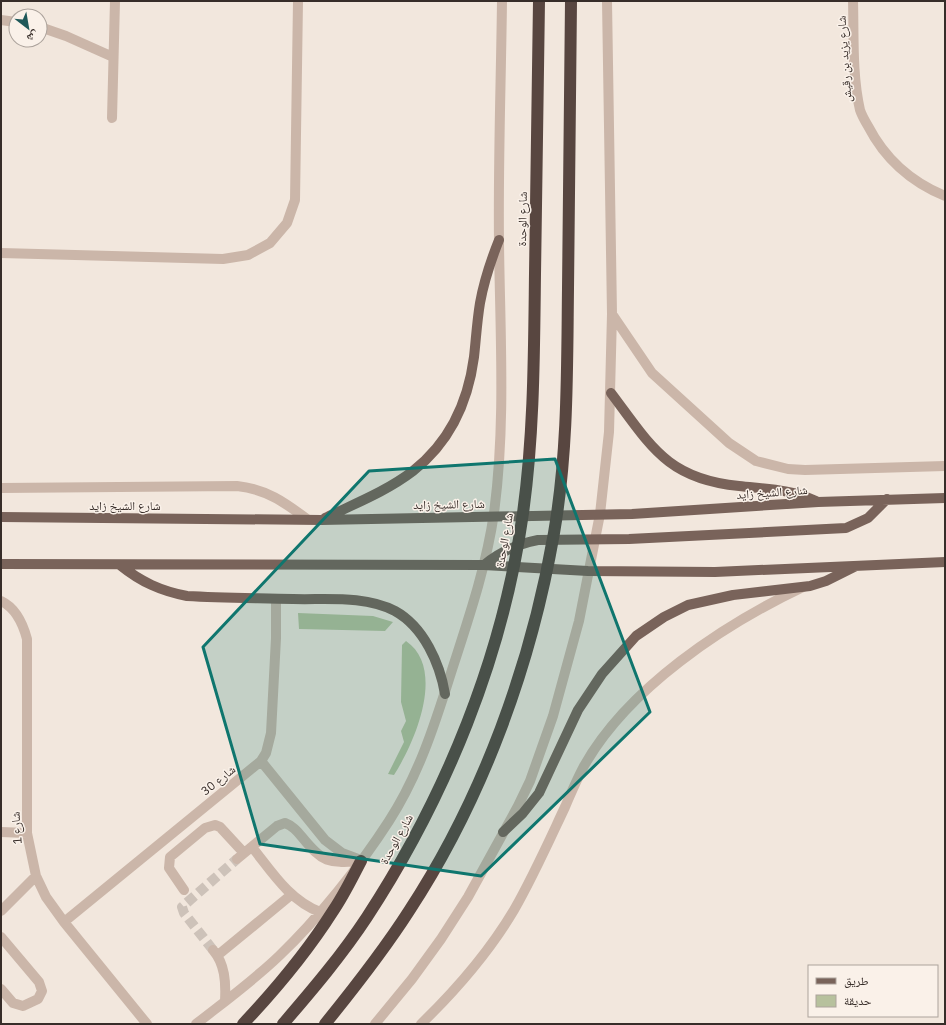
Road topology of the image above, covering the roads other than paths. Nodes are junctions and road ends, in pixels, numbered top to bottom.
1 (115, 1) edge
2 (298, 1) edge
3 (502, 1) edge
4 (539, 1) edge
5 (571, 1) edge
6 (607, 1) edge
7 (853, 1) edge
8 (48, 30) edge
9 (113, 57) junction
10 (112, 118) dead end
11 (945, 196) edge
12 (499, 240) junction
13 (1, 253) edge
14 (612, 314) junction
15 (611, 394) junction
16 (945, 466) edge
17 (1, 488) edge
18 (945, 498) edge
19 (887, 499) junction
20 (818, 502) junction
21 (600, 514) junction
22 (494, 516) junction
23 (1, 518) edge
24 (307, 519) junction
25 (321, 520) junction
26 (595, 540) junction
27 (945, 562) edge
28 (1, 564) edge
29 (120, 565) junction
30 (484, 565) junction
31 (858, 565) junction
32 (588, 571) junction
33 (804, 587) junction
34 (276, 599) junction
35 (1, 601) edge
36 (445, 694) junction
37 (261, 761) junction
38 (1, 832) edge
39 (503, 832) junction
40 (28, 833) junction
41 (244, 853) junction
42 (361, 861) junction
43 (36, 876) junction
44 (184, 890) dead end
45 (291, 895) junction
46 (1, 911) edge
47 (320, 912) junction
48 (64, 922) junction
49 (1, 937) edge
50 (1, 989) edge
51 (225, 1001) junction
52 (148, 1024) edge
53 (196, 1024) edge
54 (244, 1024) edge
55 (283, 1024) edge
56 (325, 1024) edge
57 (375, 1024) edge
58 (421, 1024) edge

1 - 9 street
2 - 13 street
3 - 12 street
4 - 55 highway, شارع الوحدة, bridge
5 - 56 highway, bridge
6 - 14 street
7 - 11 street, شارع يزيد بن رقيش
8 - 9 street
9 - 10 street
12 - 22 street
12 - 25 main road
14 - 15 street
14 - 16 street, شارع الشيخ زايد
15 - 20 main road
15 - 21 street
17 - 24 street
18 - 19 main road, شارع الشيخ زايد
19 - 20 main road, شارع الشيخ زايد
19 - 26 main road
20 - 21 main road, شارع الشيخ زايد
21 - 22 main road, شارع الشيخ زايد
21 - 26 street
22 - 25 main road, شارع الشيخ زايد
22 - 30 street
23 - 24 main road, شارع الشيخ زايد
24 - 25 main road, شارع الشيخ زايد
26 - 30 main road
26 - 32 street
27 - 31 main road
28 - 29 main road
29 - 30 main road
29 - 34 main road
30 - 32 main road
30 - 36 street
31 - 32 main road
31 - 33 main road
32 - 39 street
33 - 39 main road
33 - 58 street
34 - 36 main road
34 - 37 street, شارع 30
35 - 40 street, شارع 1
36 - 42 street
37 - 42 street
37 - 48 street, شارع 30
38 - 40 street
39 - 57 street
40 - 43 street, شارع 1
41 - 42 street
41 - 44 street
41 - 45 street
42 - 47 street
42 - 54 highway
43 - 46 street
43 - 48 street, شارع 1
45 - 47 street
45 - 51 street
47 - 51 street
48 - 52 street, شارع 1
49 - 50 street
51 - 53 street

